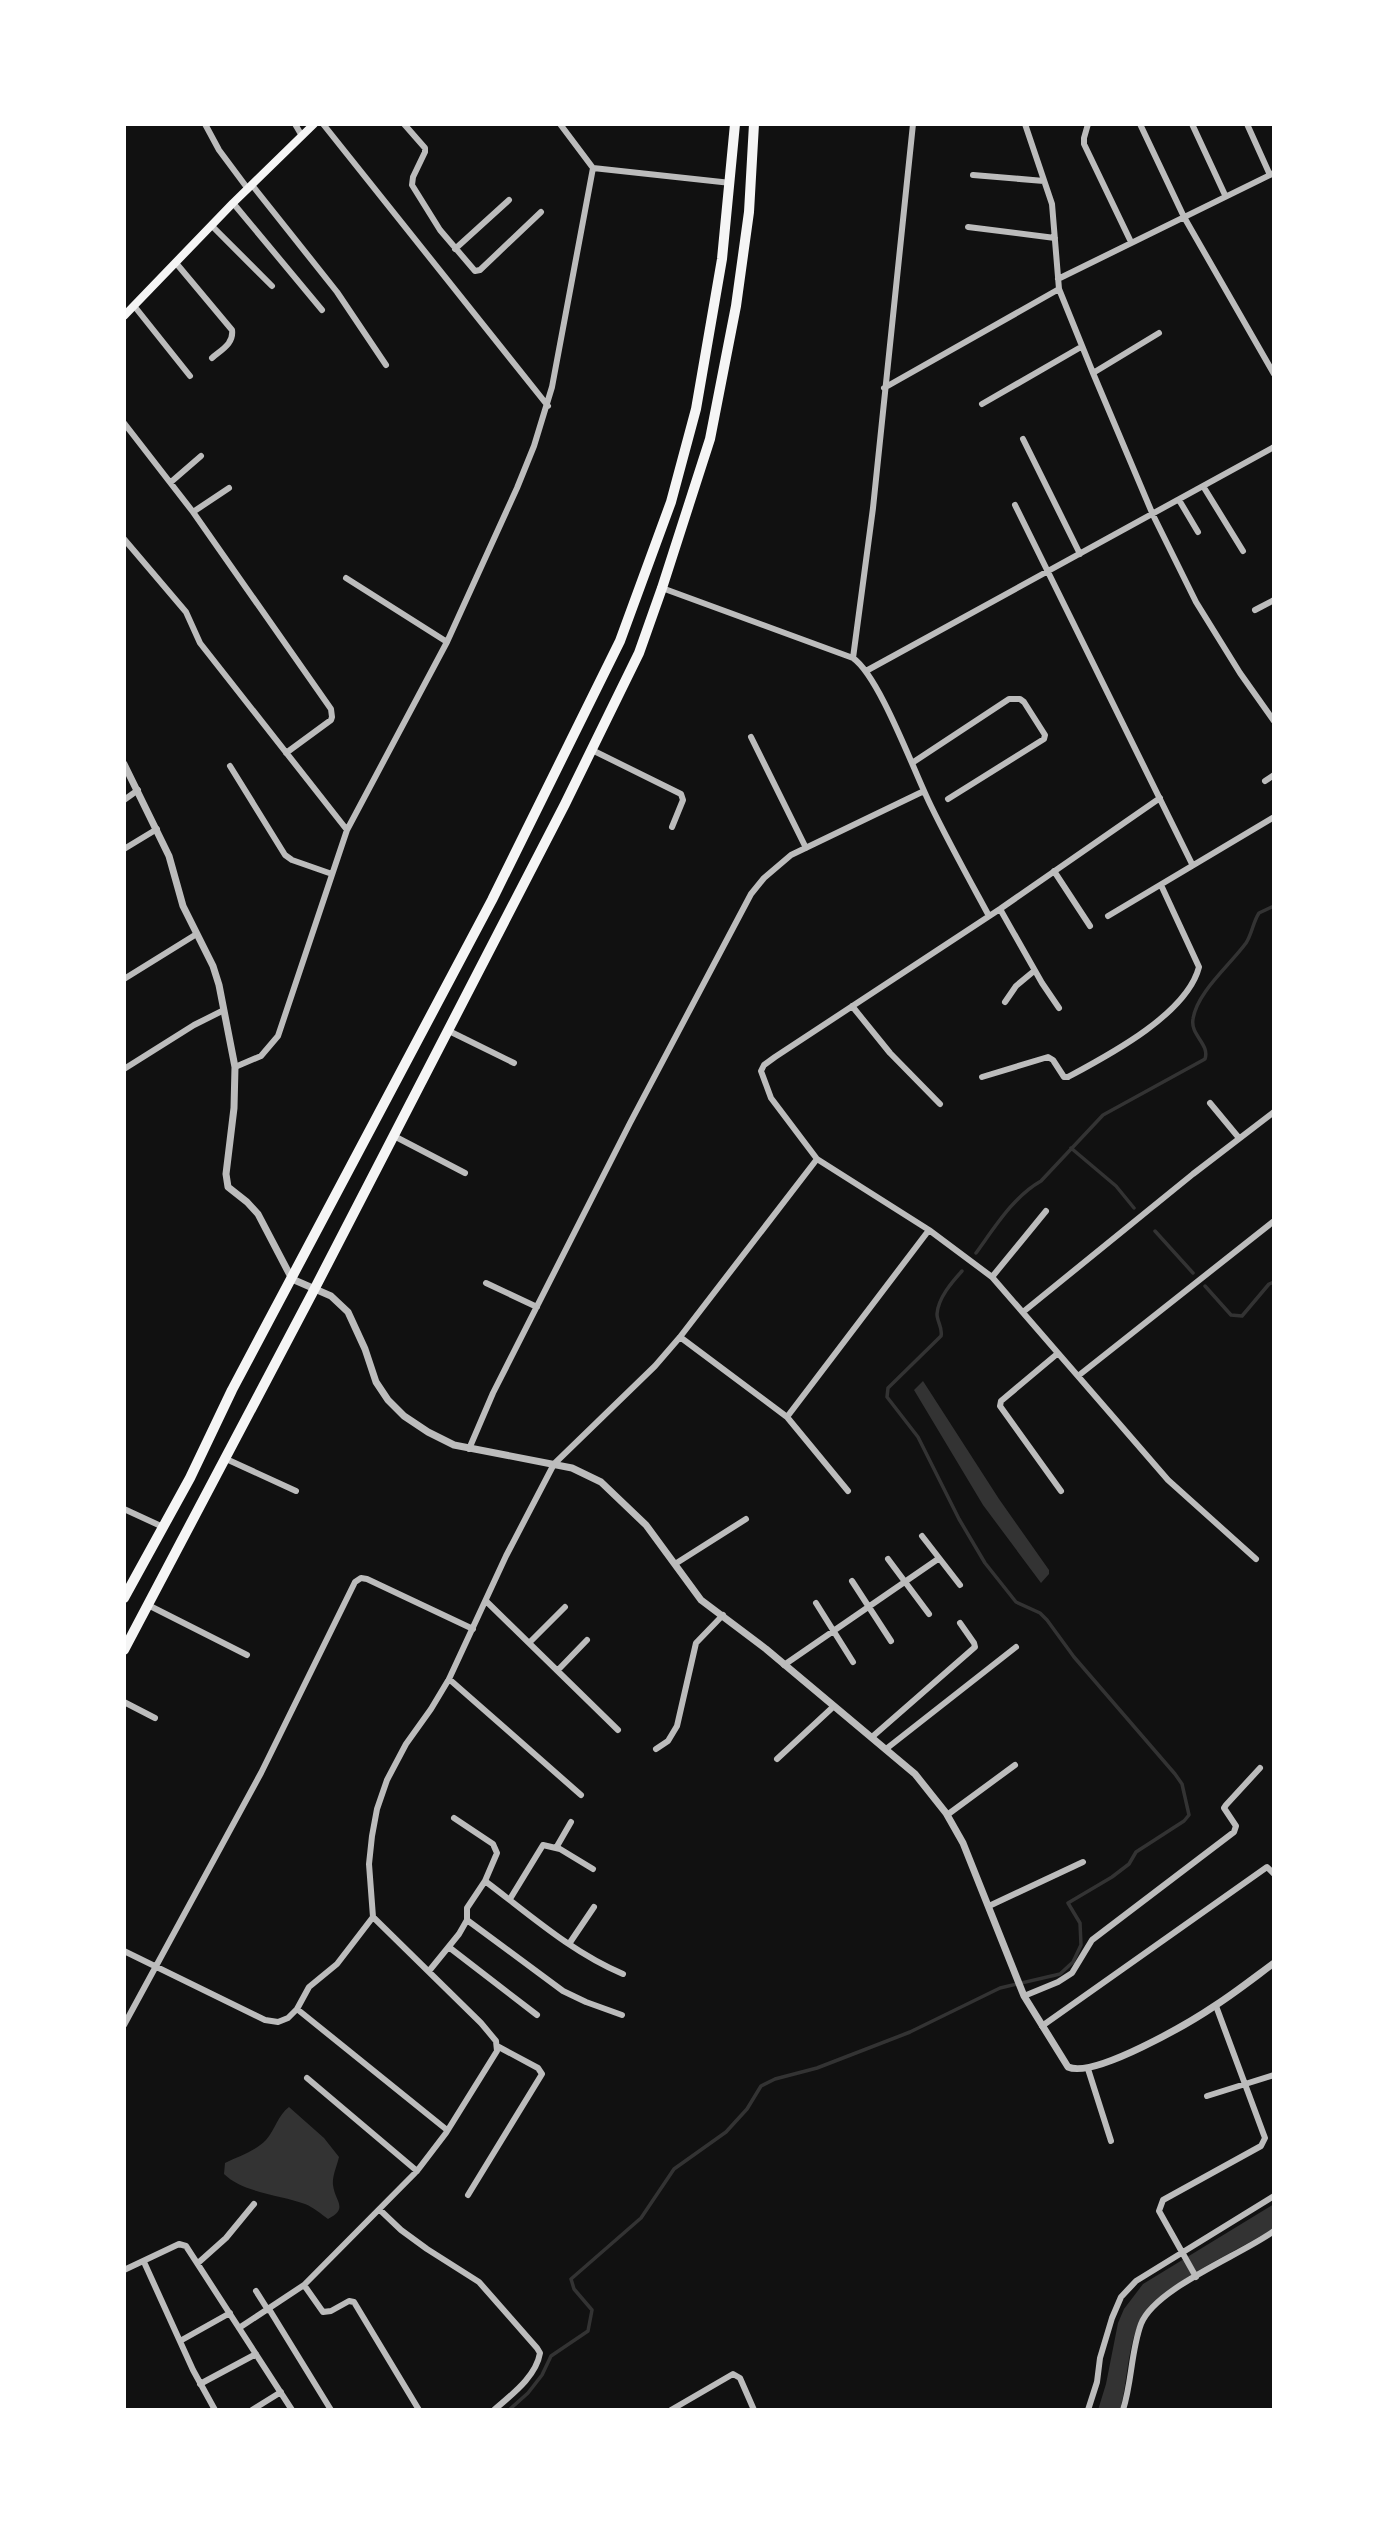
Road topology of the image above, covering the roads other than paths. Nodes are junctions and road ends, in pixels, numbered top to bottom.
1 (205, 124) edge
2 (295, 124) edge
3 (314, 124) edge
4 (323, 124) edge
5 (404, 124) edge
6 (561, 124) edge
7 (735, 124) edge
8 (754, 124) edge
9 (914, 124) edge
10 (1025, 124) edge
11 (1088, 124) edge
12 (1140, 124) edge
13 (1192, 124) edge
14 (1247, 124) edge
15 (302, 136) junction
16 (593, 168) junction
17 (1272, 174) edge
18 (973, 175) dead end
19 (1044, 181) junction
20 (731, 183) junction
21 (250, 187) junction
22 (1225, 195) junction
23 (509, 200) dead end
24 (233, 203) junction
25 (541, 212) dead end
26 (1184, 216) junction
27 (211, 225) junction
28 (968, 227) dead end
29 (1055, 238) junction
30 (1130, 242) junction
31 (456, 249) junction
32 (176, 262) junction
33 (1058, 279) junction
34 (272, 286) dead end
35 (1059, 289) junction
36 (135, 307) junction
37 (322, 310) dead end
38 (124, 317) edge
39 (1159, 333) dead end
40 (1082, 346) junction
41 (212, 358) dead end
42 (386, 365) dead end
43 (1093, 373) junction
44 (1274, 374) edge
45 (190, 376) dead end
46 (884, 388) junction
47 (982, 404) dead end
48 (548, 406) junction
49 (124, 423) edge
50 (1023, 439) dead end
51 (1274, 447) edge
52 (201, 456) dead end
53 (171, 482) junction
54 (1203, 486) junction
55 (229, 488) dead end
56 (1179, 500) junction
57 (1015, 505) dead end
58 (193, 512) junction
59 (1153, 515) junction
60 (1198, 533) dead end
61 (124, 539) edge
62 (1242, 551) dead end
63 (1080, 554) junction
64 (1048, 572) junction
65 (346, 578) dead end
66 (662, 588) junction
67 (1274, 600) edge
68 (1255, 610) dead end
69 (447, 642) junction
70 (853, 659) junction
71 (866, 671) junction
72 (1274, 721) edge
73 (751, 737) dead end
74 (592, 750) junction
75 (286, 753) junction
76 (912, 763) junction
77 (124, 764) edge
78 (230, 766) dead end
79 (1274, 775) edge
80 (1265, 781) dead end
81 (138, 790) junction
82 (924, 792) junction
83 (1160, 798) junction
84 (948, 799) dead end
85 (124, 800) edge
86 (1274, 817) edge
87 (672, 827) dead end
88 (157, 829) junction
89 (347, 830) junction
90 (806, 848) junction
91 (124, 849) edge
92 (1192, 864) junction
93 (1054, 871) junction
94 (332, 874) junction
95 (1161, 885) junction
96 (1000, 909) junction
97 (989, 915) junction
98 (1108, 916) dead end
99 (1090, 926) dead end
100 (195, 934) junction
101 (1034, 971) junction
102 (124, 979) edge
103 (1005, 1002) dead end
104 (852, 1006) junction
105 (1059, 1008) dead end
106 (224, 1010) junction
107 (447, 1030) junction
108 (514, 1063) dead end
109 (236, 1067) junction
110 (124, 1069) edge
111 (982, 1077) dead end
112 (1210, 1103) dead end
113 (940, 1104) dead end
114 (1274, 1112) edge
115 (394, 1136) junction
116 (1239, 1138) junction
117 (817, 1160) junction
118 (465, 1173) dead end
119 (1046, 1211) dead end
120 (1274, 1220) edge
121 (929, 1230) junction
122 (992, 1277) junction
123 (292, 1279) junction
124 (486, 1283) dead end
125 (314, 1290) junction
126 (537, 1307) junction
127 (1023, 1312) junction
128 (680, 1337) junction
129 (1058, 1354) junction
130 (1078, 1376) junction
131 (788, 1417) junction
132 (469, 1448) junction
133 (224, 1458) junction
134 (554, 1464) junction
135 (296, 1491) dead end
136 (848, 1491) dead end
137 (1061, 1491) dead end
138 (124, 1509) edge
139 (746, 1518) dead end
140 (163, 1527) junction
141 (922, 1536) dead end
142 (888, 1559) dead end
143 (938, 1559) junction
144 (1256, 1559) dead end
145 (675, 1564) junction
146 (852, 1581) dead end
147 (904, 1583) junction
148 (960, 1585) dead end
149 (124, 1598) edge
150 (486, 1602) junction
151 (816, 1603) dead end
152 (148, 1605) junction
153 (869, 1606) junction
154 (565, 1607) dead end
155 (929, 1614) dead end
156 (723, 1615) junction
157 (960, 1623) dead end
158 (473, 1629) junction
159 (833, 1631) junction
160 (587, 1640) dead end
161 (891, 1640) dead end
162 (530, 1642) junction
163 (1016, 1647) dead end
164 (124, 1650) edge
165 (247, 1654) dead end
166 (852, 1662) dead end
167 (784, 1665) junction
168 (558, 1670) junction
169 (449, 1679) junction
170 (124, 1702) edge
171 (833, 1707) junction
172 (155, 1718) dead end
173 (618, 1730) dead end
174 (872, 1737) junction
175 (656, 1749) dead end
176 (886, 1749) junction
177 (777, 1759) dead end
178 (1015, 1765) dead end
179 (1260, 1768) dead end
180 (581, 1795) dead end
181 (947, 1815) junction
182 (454, 1818) dead end
183 (571, 1822) dead end
184 (556, 1848) junction
185 (1083, 1862) dead end
186 (593, 1869) dead end
187 (1274, 1874) edge
188 (485, 1881) junction
189 (510, 1899) junction
190 (989, 1906) junction
191 (594, 1907) dead end
192 (373, 1917) junction
193 (467, 1920) junction
194 (569, 1944) junction
195 (450, 1948) junction
196 (124, 1951) edge
197 (1274, 1963) edge
198 (155, 1966) junction
199 (429, 1971) junction
200 (622, 1974) dead end
201 (1024, 1996) junction
202 (1216, 2006) junction
203 (298, 2009) junction
204 (537, 2015) dead end
205 (622, 2015) dead end
206 (124, 2025) edge
207 (1042, 2026) junction
208 (497, 2046) junction
209 (1088, 2069) junction
210 (1274, 2076) edge
211 (307, 2078) dead end
212 (1246, 2084) junction
213 (1207, 2096) dead end
214 (447, 2130) junction
215 (1111, 2141) dead end
216 (417, 2171) junction
217 (468, 2195) dead end
218 (1274, 2196) edge
219 (254, 2204) dead end
220 (380, 2210) junction
221 (1274, 2231) edge
222 (1183, 2254) junction
223 (144, 2262) junction
224 (198, 2263) junction
225 (124, 2270) edge
226 (1196, 2276) junction
227 (304, 2285) junction
228 (256, 2291) dead end
229 (269, 2309) junction
230 (230, 2313) junction
231 (239, 2328) junction
232 (180, 2341) junction
233 (256, 2354) junction
234 (201, 2384) junction
235 (281, 2392) junction
236 (680, 2402) junction
237 (215, 2410) edge
238 (252, 2410) edge
239 (292, 2410) edge
240 (331, 2410) edge
241 (419, 2410) edge
242 (494, 2410) edge
243 (671, 2410) edge
244 (685, 2410) edge
245 (754, 2410) edge
246 (1088, 2410) edge
247 (1123, 2410) edge

1 - 21 street
2 - 15 street
3 - 15 main road
4 - 48 street
5 - 31 street
6 - 16 street
7 - 20 highway
8 - 66 highway
9 - 46 street
10 - 19 street
11 - 30 street
12 - 26 street
13 - 22 street
14 - 17 street
15 - 21 main road
16 - 20 street
16 - 48 street
17 - 22 street
18 - 19 street
19 - 29 street
20 - 123 highway
21 - 24 main road
21 - 42 street
22 - 26 street
23 - 31 street
24 - 27 main road
24 - 37 street
25 - 31 street
26 - 30 street
26 - 44 street
27 - 32 main road
27 - 34 street
28 - 29 street
29 - 33 street
30 - 33 street
32 - 36 main road
32 - 41 street
33 - 35 street
35 - 40 street
35 - 46 street
36 - 38 main road
36 - 45 street
39 - 43 street
40 - 43 street
40 - 47 street
43 - 59 street
46 - 70 street
48 - 69 street
49 - 53 street
50 - 63 street
51 - 54 street
52 - 53 street
53 - 58 street
54 - 56 street
54 - 62 street
55 - 58 street
56 - 59 street
56 - 60 street
57 - 64 street
58 - 75 street
59 - 63 street
59 - 72 street
61 - 75 street
63 - 64 street
64 - 71 street
64 - 83 street
65 - 69 street
66 - 70 street
66 - 74 highway
67 - 68 street
69 - 89 street
70 - 71 street
71 - 76 street
73 - 90 street
74 - 87 street
74 - 107 highway
75 - 89 street
76 - 82 street
76 - 84 street
77 - 81 street
78 - 94 street
79 - 80 street
81 - 85 street
81 - 88 street
82 - 90 street
82 - 97 street
83 - 92 street
83 - 93 street
86 - 92 street
88 - 91 street
88 - 100 street
89 - 94 street
90 - 126 street
92 - 95 street
93 - 96 street
93 - 99 street
94 - 109 street
95 - 98 street
95 - 111 street
96 - 97 street
96 - 101 street
97 - 104 street
100 - 102 street
100 - 106 street
101 - 103 street
101 - 105 street
104 - 113 street
104 - 117 street
106 - 109 street
106 - 110 street
107 - 108 street
107 - 115 highway
109 - 123 street
112 - 116 street
114 - 116 street
115 - 118 street
115 - 125 highway
116 - 127 street
117 - 121 street
117 - 128 street
119 - 122 street
120 - 130 street
121 - 122 street
121 - 131 street
122 - 127 street
123 - 125 street
123 - 140 highway
124 - 126 street
125 - 132 street
125 - 133 highway
126 - 132 street
127 - 129 street
128 - 131 street
128 - 134 street
129 - 130 street
129 - 137 street
130 - 144 street
131 - 136 street
132 - 134 street
133 - 135 street
133 - 152 highway
134 - 145 street
134 - 150 street
138 - 140 street
139 - 145 street
140 - 149 highway
141 - 143 street
142 - 147 street
143 - 147 street
143 - 148 street
145 - 156 street
146 - 153 street
147 - 153 street
147 - 155 street
150 - 158 street
150 - 162 street
151 - 159 street
152 - 164 highway
152 - 165 street
153 - 159 street
153 - 161 street
154 - 162 street
156 - 167 street
156 - 175 street
157 - 174 street
158 - 169 street
158 - 198 street
159 - 166 street
159 - 167 street
160 - 168 street
162 - 168 street
163 - 176 street
167 - 171 street
168 - 173 street
169 - 180 street
169 - 192 street
170 - 172 street
171 - 174 street
171 - 177 street
174 - 176 street
176 - 181 street
178 - 181 street
179 - 201 street
181 - 190 street
182 - 188 street
183 - 184 street
184 - 186 street
184 - 189 street
185 - 190 street
187 - 207 street
188 - 189 street
188 - 193 street
189 - 194 street
190 - 201 street
191 - 194 street
192 - 199 street
192 - 203 street
193 - 195 street
193 - 205 street
194 - 200 street
195 - 199 street
195 - 204 street
196 - 198 street
197 - 202 street
198 - 203 street
198 - 206 street
199 - 208 street
201 - 207 street
202 - 209 street
202 - 212 street
203 - 214 street
207 - 209 street
208 - 214 street
208 - 217 street
209 - 215 street
210 - 212 street
211 - 216 street
212 - 213 street
212 - 222 street
214 - 216 street
216 - 220 street
218 - 222 street
219 - 224 street
220 - 227 street
220 - 242 street
221 - 226 street
222 - 226 street
222 - 246 street
223 - 224 street
223 - 225 street
223 - 232 street
224 - 230 street
226 - 247 street
227 - 229 street
227 - 241 street
228 - 229 street
229 - 231 street
229 - 240 street
230 - 231 street
230 - 232 street
231 - 233 street
232 - 234 street
233 - 234 street
233 - 235 street
234 - 237 street
235 - 238 street
235 - 239 street
236 - 243 street
236 - 244 street
236 - 245 street

